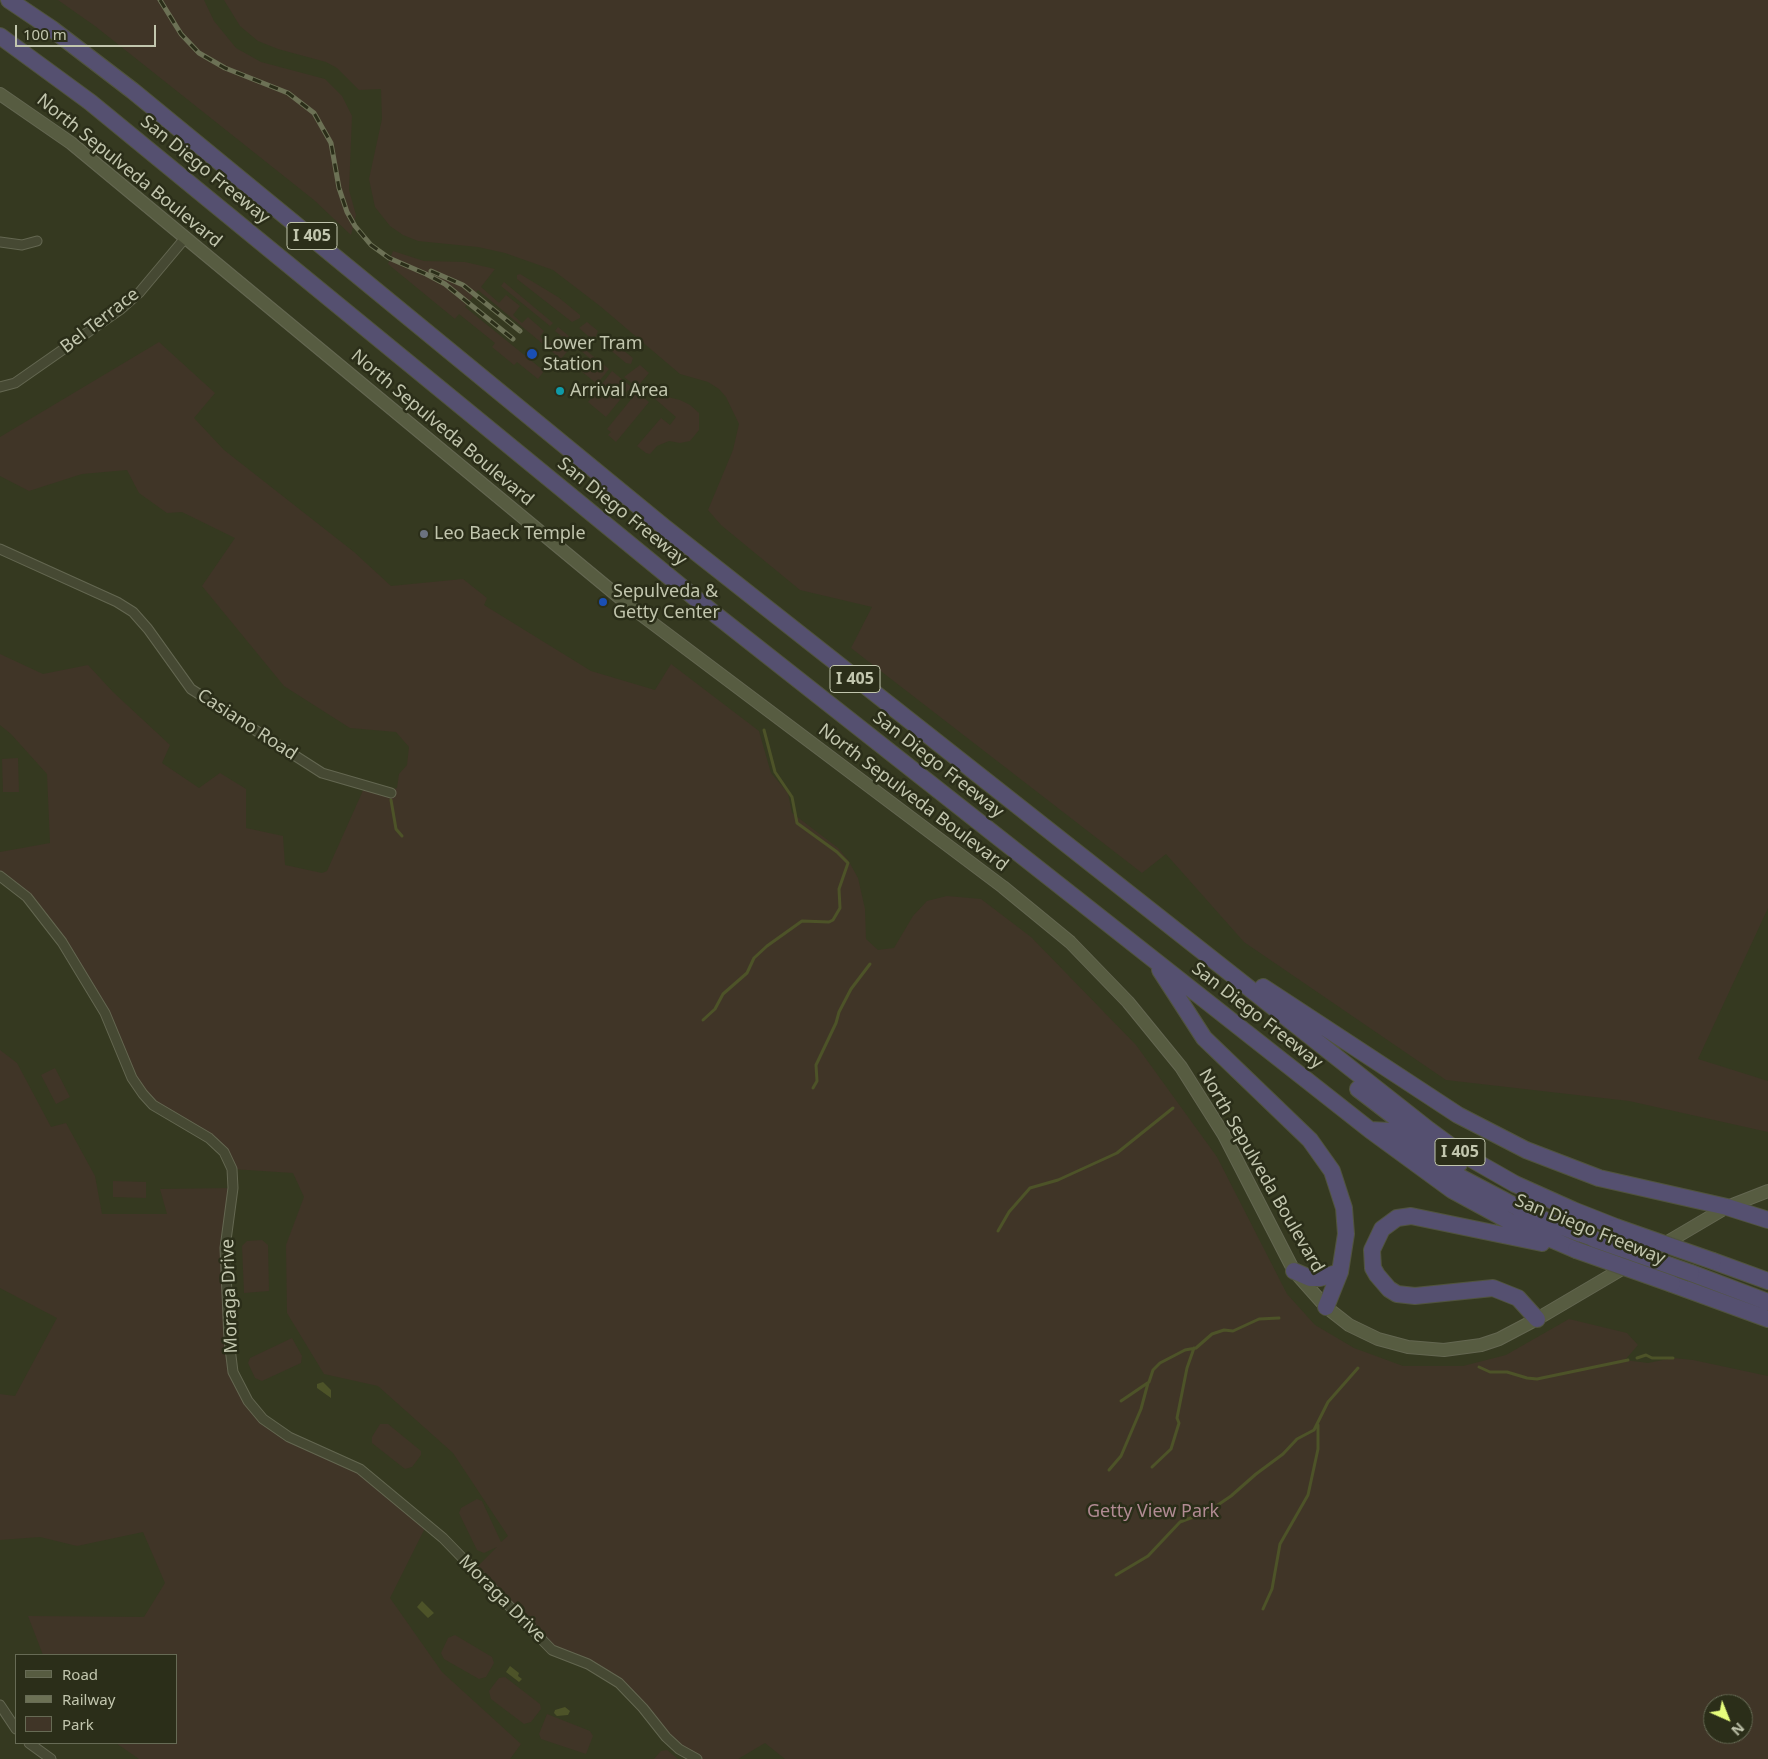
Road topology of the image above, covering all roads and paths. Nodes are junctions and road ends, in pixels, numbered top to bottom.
1 (10, 0) edge
2 (0, 36) edge
3 (0, 94) edge
4 (186, 238) junction
5 (37, 241) dead end
6 (0, 242) edge
7 (0, 387) edge
8 (0, 549) edge
9 (391, 793) dead end
10 (0, 876) edge
11 (1168, 923) junction
12 (1152, 958) junction
13 (1370, 1130) junction
14 (1768, 1191) edge
15 (1727, 1207) junction
16 (1768, 1220) edge
17 (1605, 1233) junction
18 (1576, 1250) junction
19 (1702, 1267) junction
20 (1294, 1271) junction
21 (1340, 1272) junction
22 (1768, 1281) edge
23 (1768, 1292) edge
24 (1768, 1302) edge
25 (1326, 1307) junction
26 (1537, 1319) junction
27 (1768, 1319) edge
28 (0, 1706) edge
29 (15, 1728) edge
30 (30, 1744) edge
31 (51, 1759) edge
32 (697, 1759) edge

1 - 11 highway, San Diego Freeway / I 405
2 - 12 highway, San Diego Freeway / I 405
3 - 4 main road, North Sepulveda Boulevard
4 - 7 street, Bel Terrace
4 - 20 main road, North Sepulveda Boulevard
5 - 6 street
8 - 9 street, Casiano Road
10 - 32 street, Moraga Drive
11 - 15 highway
11 - 17 highway, San Diego Freeway / I 405
12 - 13 highway, San Diego Freeway / I 405
12 - 21 highway
13 - 17 highway
13 - 18 highway, San Diego Freeway / I 405
14 - 15 main road, North Sepulveda Boulevard
15 - 16 highway
15 - 26 main road, North Sepulveda Boulevard
17 - 19 highway, San Diego Freeway / I 405, bridge
17 - 19 highway, bridge
18 - 26 highway
18 - 27 highway, San Diego Freeway / I 405, bridge
19 - 22 highway, San Diego Freeway / I 405
19 - 23 highway
19 - 24 highway
20 - 21 highway
20 - 25 main road, North Sepulveda Boulevard
21 - 25 highway
25 - 26 main road, North Sepulveda Boulevard
28 - 29 street
30 - 31 street

